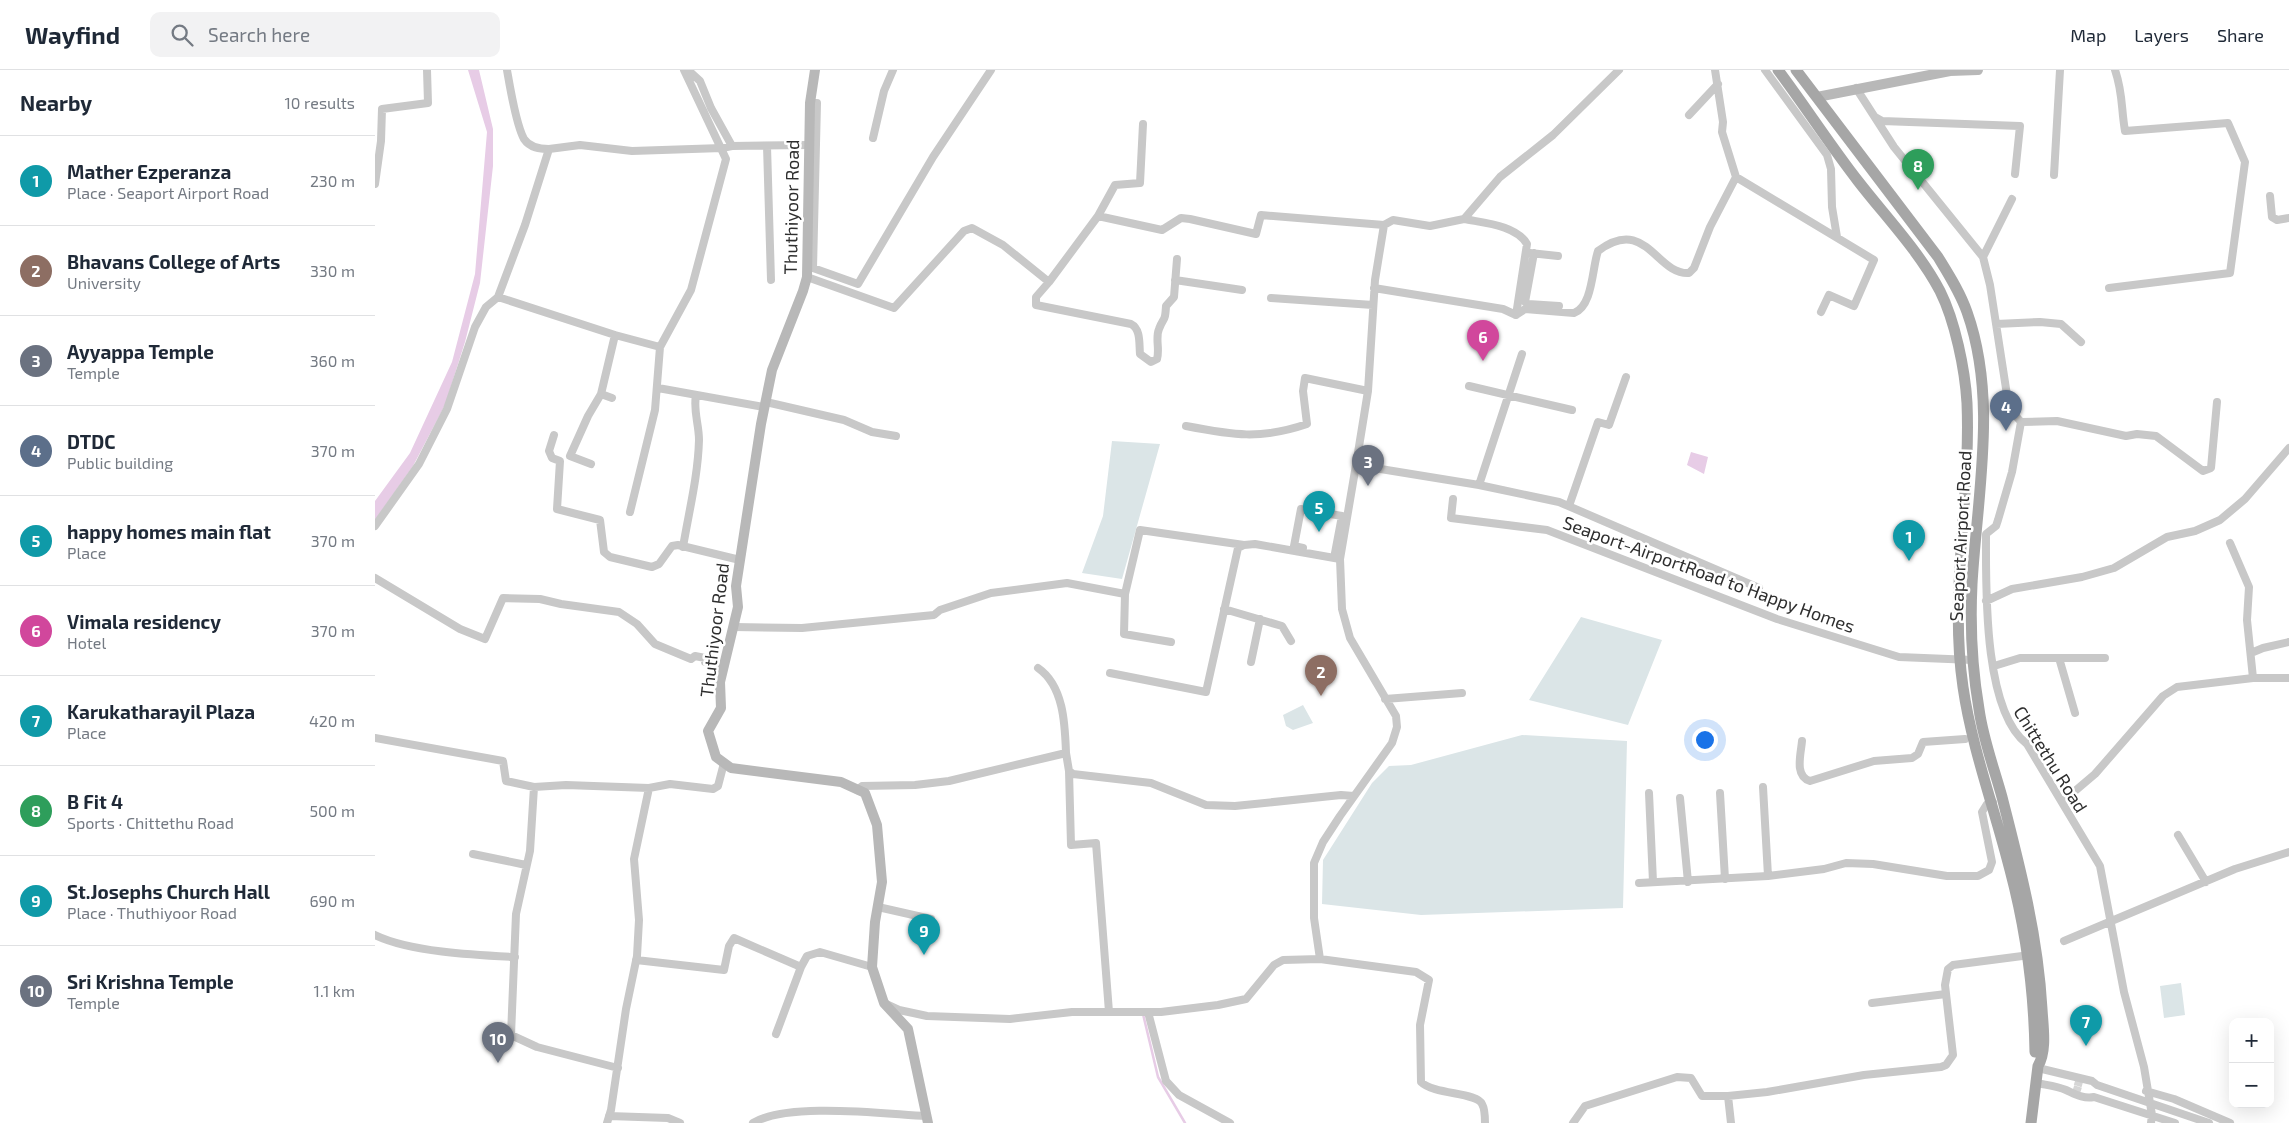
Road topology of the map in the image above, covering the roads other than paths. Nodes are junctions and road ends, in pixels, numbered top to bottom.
1 (427, 70) edge
2 (507, 70) edge
3 (684, 70) edge
4 (688, 70) edge
5 (815, 70) edge
6 (893, 70) edge
7 (991, 70) edge
8 (1619, 70) edge
9 (1715, 70) edge
10 (1765, 70) edge
11 (1777, 70) edge
12 (1796, 70) edge
13 (1978, 70) edge
14 (2060, 70) edge
15 (2115, 70) edge
16 (1718, 84) junction
17 (1856, 88) junction
18 (1817, 97) junction
19 (810, 103) junction
20 (379, 109) edge
21 (1689, 115) dead end
22 (1875, 117) junction
23 (1143, 124) dead end
24 (873, 138) dead end
25 (809, 145) junction
26 (731, 146) junction
27 (767, 146) junction
28 (722, 148) junction
29 (549, 149) junction
30 (376, 173) edge
31 (2015, 174) dead end
32 (1736, 176) junction
33 (2054, 176) dead end
34 (375, 184) edge
35 (2270, 196) dead end
36 (2012, 199) dead end
37 (1097, 216) junction
38 (2289, 218) edge
39 (1464, 219) junction
40 (1384, 224) junction
41 (1837, 238) junction
42 (1530, 253) junction
43 (1558, 256) dead end
44 (1983, 257) junction
45 (1177, 260) dead end
46 (807, 277) junction
47 (771, 280) dead end
48 (1175, 280) junction
49 (1049, 282) junction
50 (1374, 288) junction
51 (2109, 288) dead end
52 (1242, 290) dead end
53 (498, 296) junction
54 (1271, 298) dead end
55 (1373, 305) junction
56 (1559, 306) dead end
57 (1821, 312) dead end
58 (1516, 315) junction
59 (1996, 324) junction
60 (615, 335) junction
61 (2081, 342) dead end
62 (660, 347) junction
63 (1522, 354) dead end
64 (1626, 377) dead end
65 (1469, 386) dead end
66 (658, 388) junction
67 (1368, 391) junction
68 (601, 394) junction
69 (696, 395) junction
70 (1507, 397) junction
71 (612, 398) dead end
72 (2217, 402) dead end
73 (765, 405) junction
74 (1572, 410) dead end
75 (2021, 422) junction
76 (1186, 426) dead end
77 (554, 435) dead end
78 (896, 436) dead end
79 (2289, 448) edge
80 (591, 464) dead end
81 (1356, 465) junction
82 (1479, 485) junction
83 (1453, 499) dead end
84 (1569, 506) junction
85 (630, 512) dead end
86 (375, 526) edge
87 (1962, 532) junction
88 (1981, 534) junction
89 (2230, 543) dead end
90 (1244, 544) junction
91 (683, 546) junction
92 (1339, 555) junction
93 (740, 560) junction
94 (375, 578) edge
95 (1759, 588) dead end
96 (1125, 594) junction
97 (1986, 601) junction
98 (1224, 610) junction
99 (1260, 619) junction
100 (733, 627) junction
101 (1291, 641) dead end
102 (1171, 642) dead end
103 (2289, 642) edge
104 (2251, 653) junction
105 (2059, 658) junction
106 (2105, 658) dead end
107 (1959, 660) junction
108 (1973, 660) junction
109 (1251, 662) dead end
110 (1994, 666) junction
111 (724, 668) junction
112 (1038, 668) dead end
113 (1110, 673) dead end
114 (2253, 678) junction
115 (2289, 678) edge
116 (1462, 693) dead end
117 (1385, 699) junction
118 (2075, 713) dead end
119 (375, 738) edge
120 (1965, 739) dead end
121 (1802, 741) dead end
122 (1065, 753) junction
123 (724, 763) junction
124 (1069, 771) junction
125 (1763, 786) dead end
126 (535, 787) junction
127 (649, 788) junction
128 (857, 790) junction
129 (1649, 793) dead end
130 (1720, 793) dead end
131 (1354, 796) junction
132 (1680, 798) dead end
133 (1997, 801) junction
134 (2062, 802) junction
135 (2178, 835) dead end
136 (2289, 852) edge
137 (473, 854) dead end
138 (526, 865) junction
139 (1768, 876) junction
140 (1725, 879) junction
141 (1653, 882) junction
142 (1688, 882) junction
143 (2206, 882) junction
144 (1639, 883) dead end
145 (877, 907) junction
146 (931, 919) dead end
147 (2110, 920) junction
148 (375, 935) edge
149 (2064, 940) dead end
150 (2033, 955) junction
151 (515, 958) junction
152 (1320, 959) junction
153 (636, 960) junction
154 (801, 967) junction
155 (871, 967) junction
156 (1946, 994) junction
157 (884, 1003) junction
158 (1872, 1003) dead end
159 (1109, 1012) junction
160 (1148, 1012) junction
161 (776, 1034) dead end
162 (2038, 1067) junction
163 (618, 1068) junction
164 (2037, 1083) junction
165 (2071, 1084) junction
166 (2097, 1085) junction
167 (2147, 1091) junction
168 (1728, 1096) junction
169 (2094, 1097) junction
170 (2148, 1101) junction
171 (608, 1119) edge
172 (927, 1119) edge
173 (2152, 1119) edge
174 (680, 1123) edge
175 (753, 1123) edge
176 (1230, 1123) edge
177 (1485, 1123) edge
178 (1573, 1123) edge
179 (1731, 1123) edge
180 (2031, 1123) edge
181 (2175, 1123) edge
182 (2209, 1123) edge
183 (2231, 1123) edge

1 - 20 street
2 - 29 street
3 - 28 street
4 - 26 street
5 - 19 main road, Thuthiyoor Road
6 - 24 street
7 - 19 street
8 - 39 street
9 - 16 street
10 - 41 street
11 - 87 main road
12 - 18 main road, Seaport Airport Road
13 - 17 main road
14 - 33 street
15 - 51 street
16 - 21 street
16 - 32 street
17 - 18 main road
17 - 22 street
18 - 88 main road, Seaport Airport Road
19 - 25 main road, Thuthiyoor Road
20 - 30 street
22 - 31 street
22 - 44 street
23 - 37 street
25 - 27 street
25 - 46 main road, Thuthiyoor Road
26 - 27 street
26 - 28 street
27 - 47 street
28 - 29 street
28 - 62 street
29 - 53 street
30 - 34 street
32 - 41 street
32 - 58 street
35 - 38 street
36 - 44 street
37 - 40 street
37 - 49 street
39 - 40 street
39 - 42 street
40 - 50 street
41 - 57 street
42 - 43 street
42 - 56 street
42 - 58 street
44 - 59 street
45 - 48 street
46 - 49 street
46 - 73 main road, Thuthiyoor Road
48 - 49 street
48 - 52 street
50 - 55 street
50 - 58 street
53 - 60 street
53 - 86 street
54 - 55 street
55 - 67 street
59 - 61 street
59 - 75 street
60 - 62 street
60 - 68 street
62 - 66 street
63 - 70 street
64 - 84 street
65 - 70 street
66 - 69 street
66 - 85 street
67 - 76 street
67 - 81 street
68 - 71 street
68 - 80 street
69 - 73 street
69 - 91 street
70 - 74 street
70 - 82 street
72 - 75 street
73 - 78 street
73 - 93 main road, Thuthiyoor Road
75 - 88 street
77 - 91 street
79 - 97 street
81 - 82 street
81 - 92 street
82 - 84 street
83 - 107 street, Seaport-AirportRoad to Happy Homes
84 - 95 street
87 - 88 main road
87 - 107 main road
88 - 97 street, Chittethu Road
88 - 108 main road, Seaport Airport Road
89 - 104 street
90 - 92 street
90 - 96 street
90 - 98 street
91 - 93 street
92 - 92 street
92 - 117 street
93 - 100 main road, Thuthiyoor Road
94 - 111 street
96 - 100 street
96 - 102 street
97 - 110 street, Chittethu Road
98 - 99 street
98 - 113 street
99 - 101 street
99 - 109 street
100 - 111 main road, Thuthiyoor Road
103 - 104 street
104 - 114 street
105 - 106 street
105 - 110 street
105 - 118 street
107 - 108 street, Seaport-AirportRoad to Happy Homes
107 - 133 main road
108 - 133 main road, Seaport Airport Road
110 - 134 street, Chittethu Road
111 - 123 main road, Thuthiyoor Road
112 - 122 street
114 - 115 street
114 - 134 street
116 - 117 street
117 - 131 street
119 - 126 street
120 - 121 street
122 - 124 street
122 - 128 street
123 - 127 street
123 - 128 main road
124 - 131 street
124 - 159 street
125 - 139 street
126 - 127 street
126 - 138 street
127 - 153 street
128 - 145 main road
129 - 141 street
130 - 140 street
131 - 152 street
132 - 142 street
133 - 139 street
133 - 150 main road, Seaport Airport Road
134 - 147 street, Chittethu Road
135 - 143 street
136 - 143 street
137 - 138 street
138 - 151 street
139 - 140 street
140 - 142 street
141 - 142 street
141 - 144 street
143 - 147 street
145 - 146 street
145 - 155 main road
147 - 149 street
147 - 167 street, Chittethu Road
148 - 151 street
150 - 156 street
150 - 162 main road
150 - 162 main road, Seaport Airport Road
151 - 163 street
152 - 160 street
152 - 177 street
153 - 154 street
153 - 163 street
154 - 155 street
154 - 161 street
155 - 157 main road
156 - 158 street
156 - 168 street
157 - 159 street
157 - 172 main road
159 - 160 street
160 - 176 street
162 - 164 main road
162 - 165 street
163 - 171 street
164 - 165 street
164 - 180 main road
165 - 166 street
165 - 169 street
166 - 169 street
166 - 170 street
167 - 170 street, Chittethu Road
167 - 183 street
168 - 178 street
168 - 179 street
169 - 173 street
170 - 173 street, Chittethu Road
170 - 182 street
171 - 174 street
172 - 175 street
173 - 181 street

